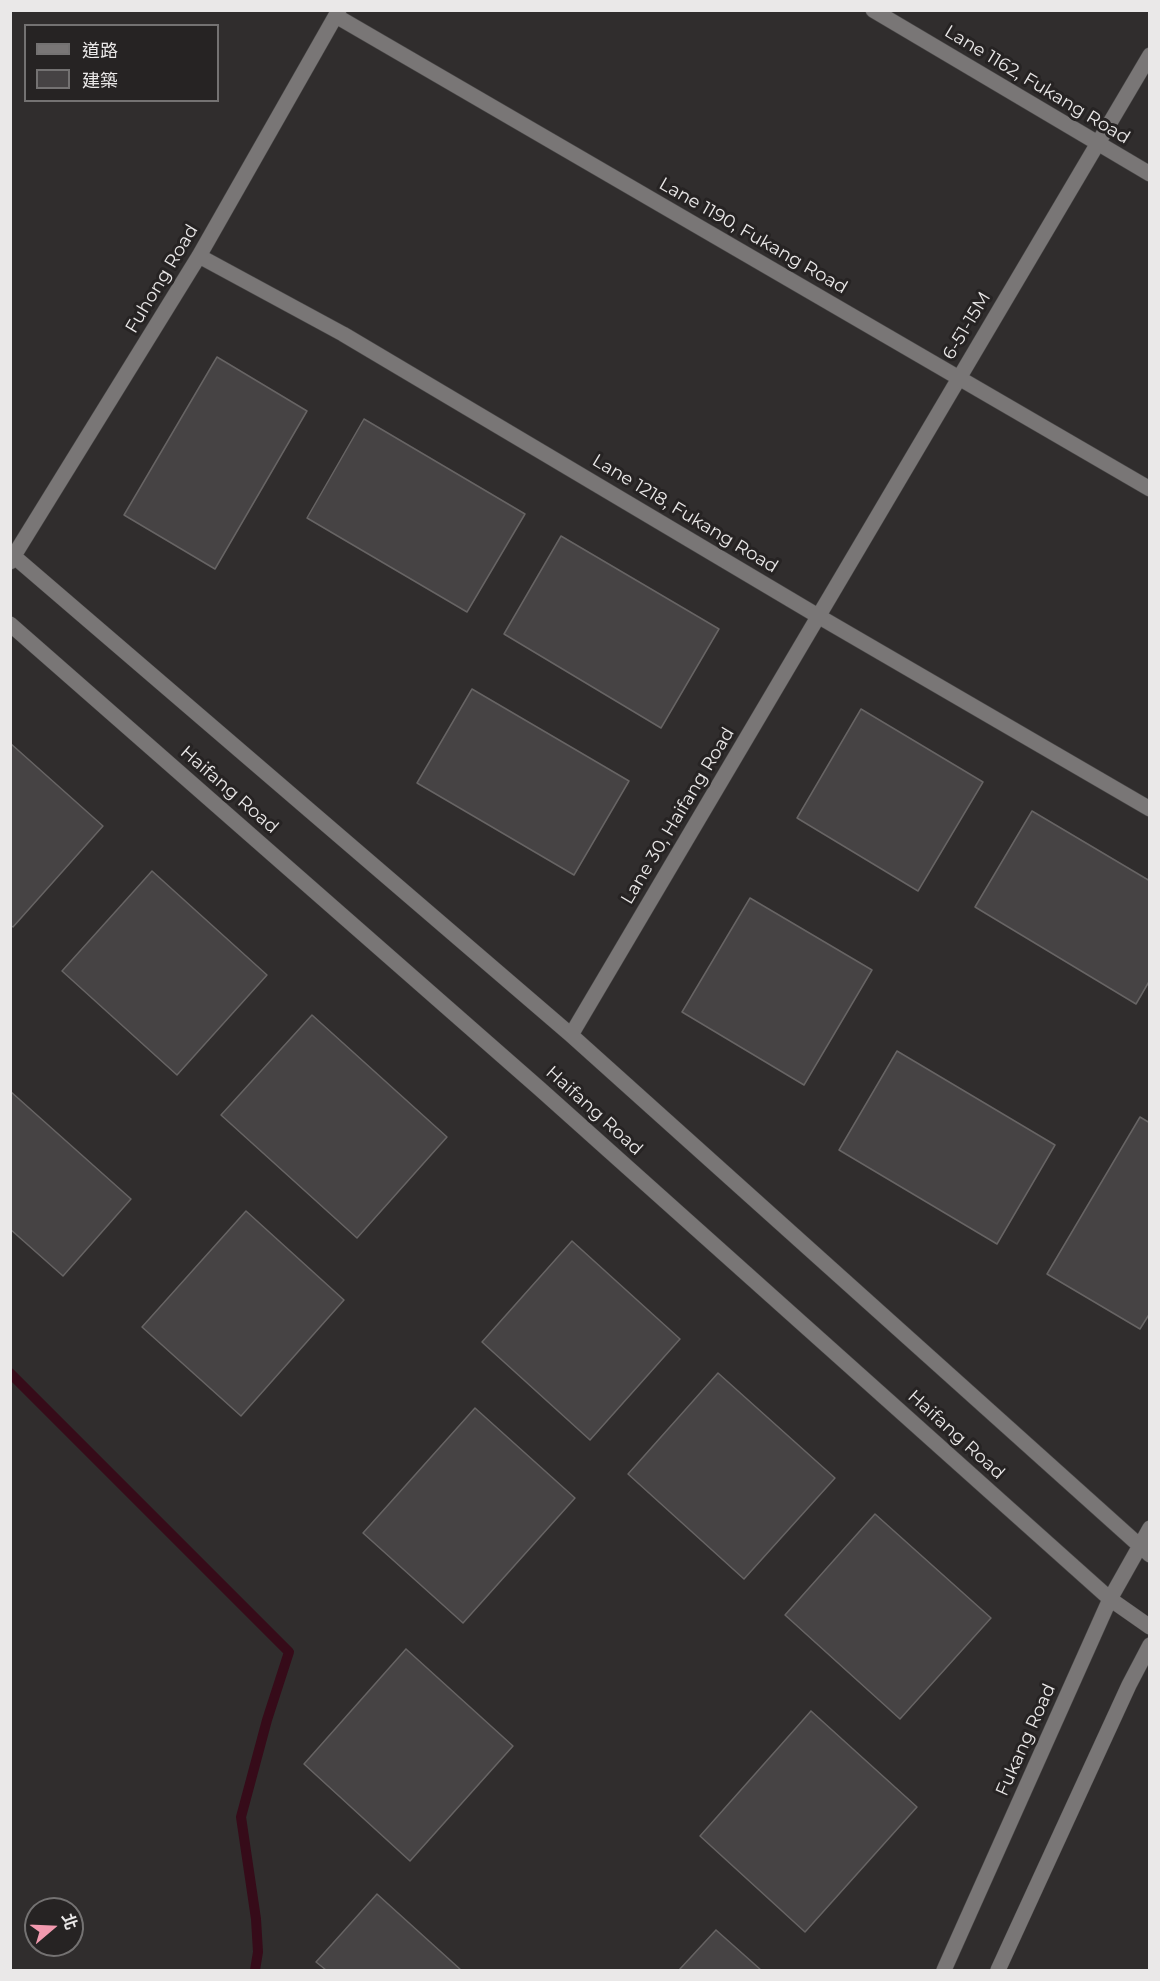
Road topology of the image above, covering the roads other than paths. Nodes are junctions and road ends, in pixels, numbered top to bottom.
1 (873, 10) edge
2 (338, 14) edge
3 (1149, 55) edge
4 (1097, 144) junction
5 (1149, 174) edge
6 (199, 256) junction
7 (959, 378) junction
8 (1149, 489) edge
9 (12, 558) edge
10 (818, 616) junction
11 (10, 624) edge
12 (1149, 809) edge
13 (571, 1035) junction
14 (1149, 1528) edge
15 (1144, 1550) edge
16 (1110, 1599) junction
17 (1149, 1627) edge
18 (1149, 1645) edge
19 (944, 1971) edge
20 (998, 1971) edge

1 - 4 street, Lane 1162, Fukang Road
2 - 6 street, Fuhong Road
2 - 7 street, Lane 1190, Fukang Road
3 - 4 street, 6-51-15M
4 - 5 street, Lane 1162, Fukang Road
4 - 7 street, 6-51-15M
6 - 9 street, Fuhong Road
6 - 10 street, Lane 1218, Fukang Road
7 - 8 street, Lane 1190, Fukang Road
7 - 10 street, 6-51-15M
9 - 13 street, Haifang Road
10 - 12 street, Lane 1218, Fukang Road
10 - 13 street, Lane 30, Haifang Road
11 - 16 street, Haifang Road
13 - 15 street, Haifang Road
14 - 15 street, Fukang Road
15 - 16 street, Fukang Road
16 - 17 street, Haifang Road
16 - 19 street, Fukang Road
18 - 20 street

